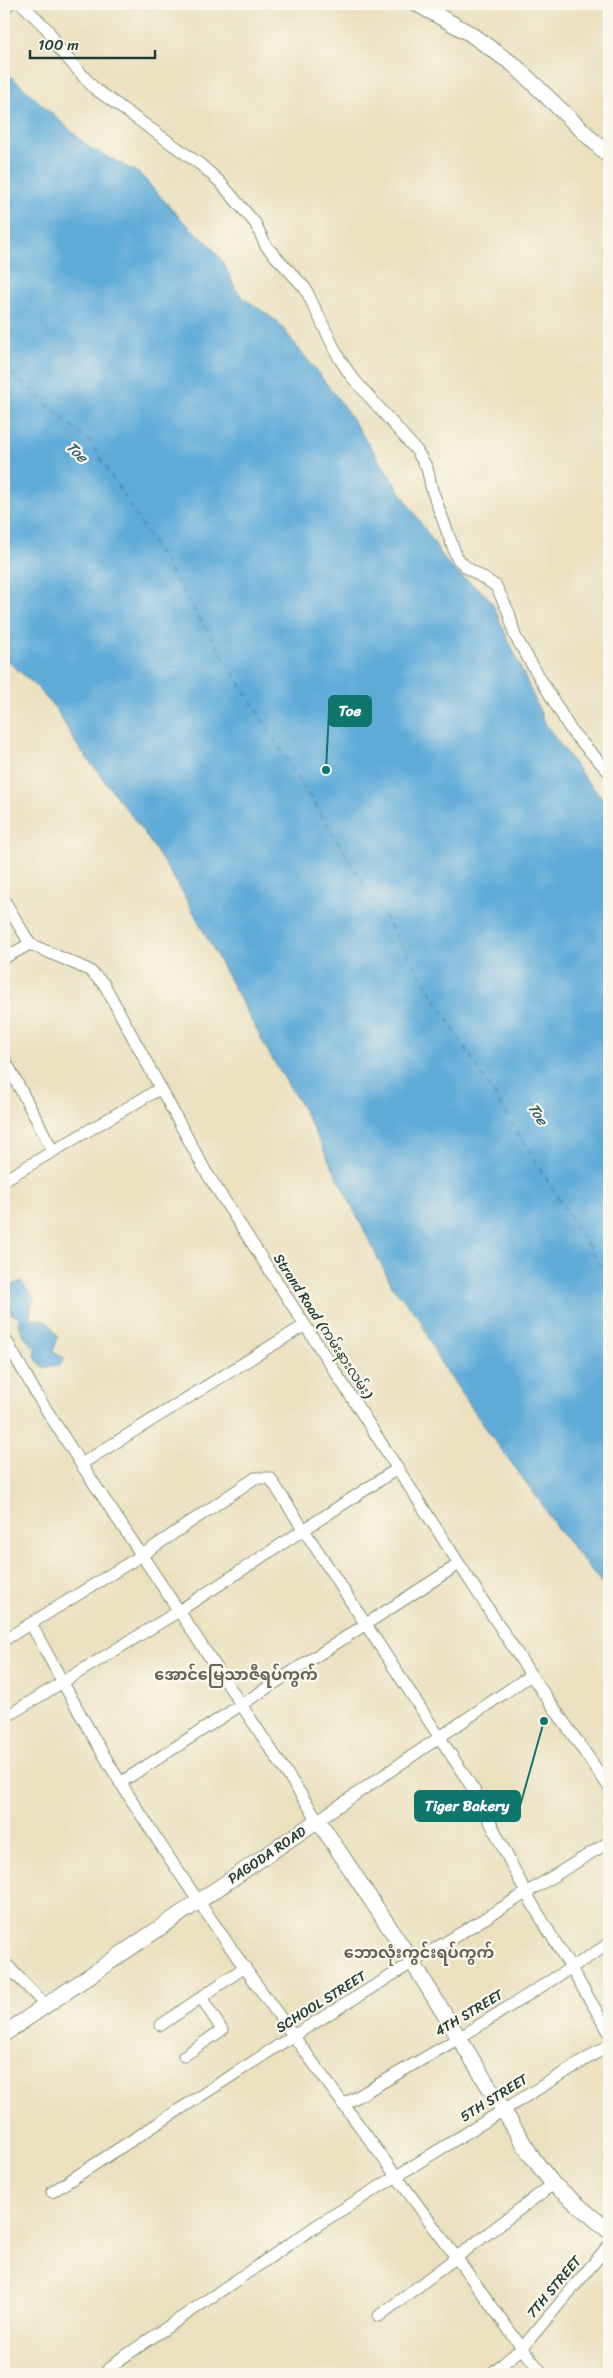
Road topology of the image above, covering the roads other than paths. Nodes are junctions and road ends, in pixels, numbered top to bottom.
1 (9, 4) edge
2 (22, 4) edge
3 (417, 4) edge
4 (4, 10) edge
5 (609, 156) edge
6 (609, 772) edge
7 (4, 900) edge
8 (30, 944) junction
9 (4, 958) edge
10 (4, 1058) edge
11 (161, 1088) junction
12 (53, 1151) junction
13 (4, 1180) edge
14 (305, 1325) junction
15 (4, 1337) edge
16 (81, 1464) junction
17 (397, 1469) junction
18 (306, 1530) junction
19 (142, 1555) junction
20 (459, 1564) junction
21 (179, 1611) junction
22 (367, 1623) junction
23 (31, 1624) junction
24 (4, 1640) edge
25 (531, 1675) junction
26 (63, 1682) junction
27 (241, 1704) junction
28 (4, 1718) edge
29 (440, 1737) junction
30 (120, 1783) junction
31 (609, 1787) edge
32 (318, 1820) junction
33 (609, 1842) edge
34 (526, 1893) junction
35 (199, 1902) junction
36 (609, 1944) edge
37 (4, 1962) edge
38 (413, 1963) junction
39 (244, 1968) junction
40 (571, 1968) junction
41 (201, 1998) junction
42 (46, 2006) junction
43 (161, 2025) dead end
44 (609, 2032) edge
45 (4, 2034) edge
46 (293, 2036) junction
47 (459, 2038) junction
48 (609, 2045) edge
49 (184, 2056) dead end
50 (343, 2105) junction
51 (503, 2109) junction
52 (396, 2177) junction
53 (552, 2184) junction
54 (52, 2192) dead end
55 (609, 2231) edge
56 (609, 2245) edge
57 (457, 2257) junction
58 (379, 2316) dead end
59 (522, 2348) junction
60 (104, 2374) edge
61 (491, 2374) edge
62 (544, 2374) edge

1 - 4 street
2 - 6 street
3 - 5 main road
7 - 8 street
8 - 9 street
8 - 11 street, Strand Road (ကမ်းနားလမ်း)
10 - 12 street
11 - 12 street
11 - 14 street, Strand Road (ကမ်းနားလမ်း)
12 - 13 street
14 - 16 street
14 - 17 street, Strand Road (ကမ်းနားလမ်း)
15 - 16 street
16 - 19 street
17 - 18 street
17 - 20 street, Strand Road (ကမ်းနားလမ်း)
18 - 19 street
18 - 21 street
18 - 22 street
19 - 21 street
19 - 23 street
20 - 22 street
20 - 25 street, Strand Road (ကမ်းနားလမ်း)
21 - 26 street
21 - 27 street
22 - 27 street
22 - 29 street
23 - 24 street
23 - 26 street
25 - 29 street, PAGODA ROAD
25 - 31 street, Strand Road (ကမ်းနားလမ်း)
26 - 28 street
26 - 30 street
27 - 30 street
27 - 32 street
29 - 32 street, PAGODA ROAD
29 - 34 street
30 - 35 street
32 - 35 main road, PAGODA ROAD
32 - 38 main road
33 - 34 street, SCHOOL STREET
34 - 38 street, SCHOOL STREET
34 - 40 street
35 - 39 street
35 - 42 main road, PAGODA ROAD
36 - 40 street, 4TH STREET
37 - 42 street
38 - 46 street, SCHOOL STREET
38 - 47 main road
39 - 41 street
39 - 46 street
40 - 44 street
40 - 47 street, 4TH STREET
41 - 43 street
41 - 49 street
42 - 45 main road, PAGODA ROAD
46 - 50 street
46 - 54 street, SCHOOL STREET
47 - 50 street, 4TH STREET
47 - 51 main road
48 - 51 street, 5TH STREET
50 - 52 street
51 - 52 street, 5TH STREET
51 - 53 main road
52 - 57 street
52 - 60 street, 5TH STREET
53 - 55 main road
53 - 57 street
56 - 59 street, 7TH STREET
57 - 58 street
57 - 59 street
59 - 61 street, 7TH STREET
59 - 62 street

